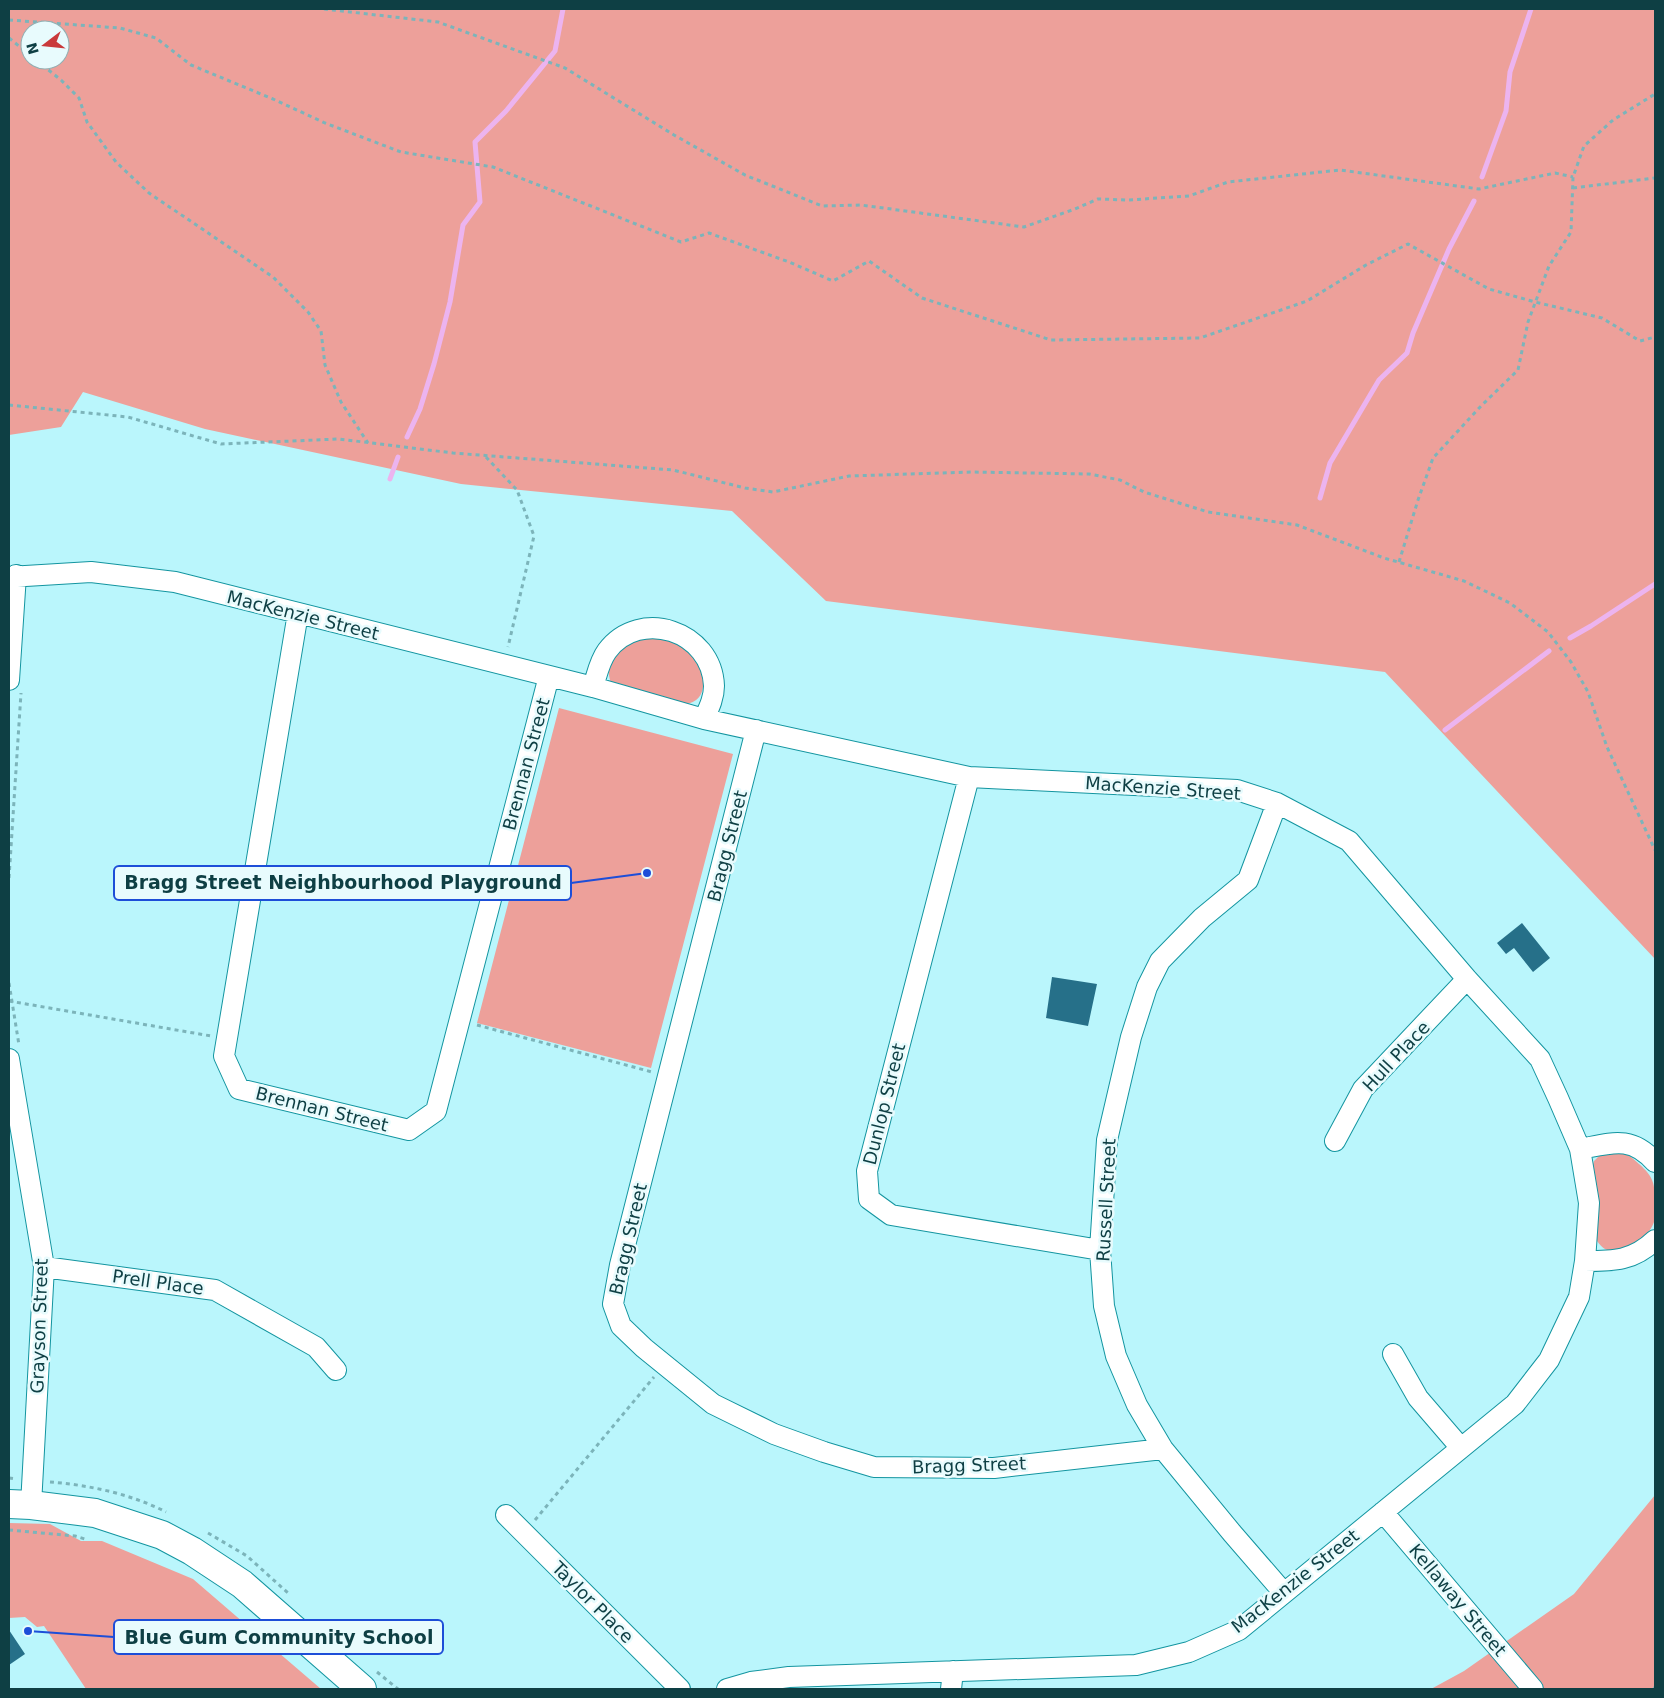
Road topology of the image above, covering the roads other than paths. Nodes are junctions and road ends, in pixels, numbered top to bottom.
1 (12, 576) edge
2 (298, 613) junction
3 (549, 676) junction
4 (15, 684) edge
5 (593, 687) junction
6 (704, 718) junction
7 (756, 730) junction
8 (969, 777) junction
9 (1277, 803) junction
10 (1467, 979) junction
11 (9, 1059) edge
12 (1334, 1142) dead end
13 (1580, 1149) junction
14 (1655, 1162) edge
15 (1655, 1240) edge
16 (1100, 1250) junction
17 (1585, 1261) junction
18 (44, 1267) junction
19 (1393, 1354) dead end
20 (336, 1370) dead end
21 (1461, 1448) junction
22 (1163, 1449) junction
23 (20, 1505) edge
24 (1383, 1512) junction
25 (506, 1515) dead end
26 (1284, 1593) junction
27 (952, 1680) edge
28 (362, 1689) edge
29 (680, 1689) edge
30 (727, 1689) edge
31 (1533, 1689) edge

1 - 2 street, MacKenzie Street
1 - 4 street
2 - 3 street, MacKenzie Street
2 - 3 street, Brennan Street
3 - 5 street, MacKenzie Street
5 - 6 street, MacKenzie Street
5 - 6 street
6 - 7 street, MacKenzie Street
7 - 8 street, MacKenzie Street
7 - 22 street, Bragg Street
8 - 9 street, MacKenzie Street
8 - 16 street, Dunlop Street
9 - 10 street, MacKenzie Street
9 - 16 street, Russell Street
10 - 12 street, Hull Place
10 - 13 street, MacKenzie Street
11 - 18 street, Grayson Street
13 - 14 street
13 - 17 street, MacKenzie Street
15 - 17 street
16 - 22 street, Russell Street
17 - 21 street, MacKenzie Street
18 - 20 street, Prell Place
18 - 23 street, Grayson Street
19 - 21 street
21 - 24 street, MacKenzie Street
22 - 26 street, Russell Street
23 - 28 street
24 - 26 street, MacKenzie Street
24 - 31 street, Kellaway Street
25 - 29 street, Taylor Place
26 - 27 street, MacKenzie Street
27 - 30 street, MacKenzie Street

